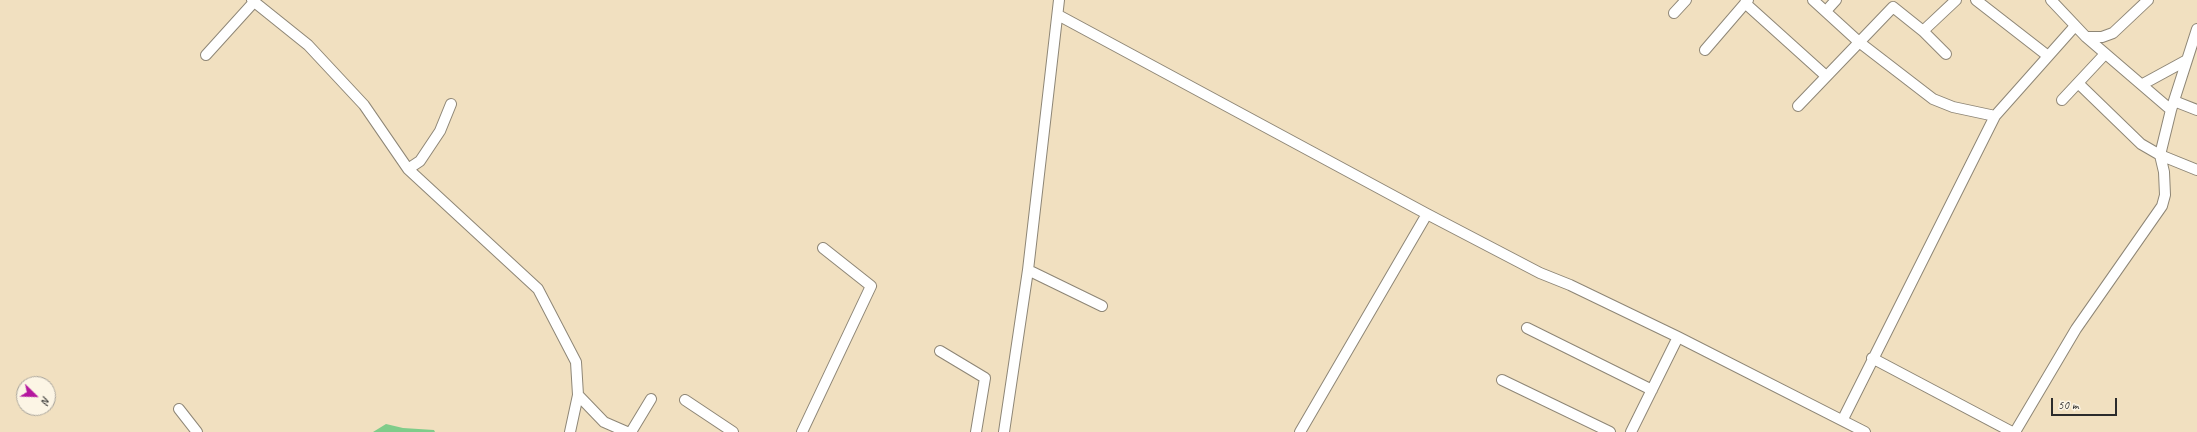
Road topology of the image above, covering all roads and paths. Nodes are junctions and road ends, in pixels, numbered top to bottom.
1 (1060, 0) edge
2 (1686, 0) edge
3 (1813, 0) edge
4 (1836, 0) edge
5 (1956, 0) edge
6 (1976, 0) edge
7 (253, 1) edge
8 (1746, 2) edge
9 (2056, 2) edge
10 (2141, 2) edge
11 (1896, 3) edge
12 (1826, 11) junction
13 (1674, 13) dead end
14 (1058, 14) junction
15 (2075, 26) junction
16 (2197, 29) edge
17 (1923, 31) junction
18 (2086, 37) junction
19 (1859, 42) junction
20 (2194, 47) edge
21 (1706, 50) dead end
22 (206, 54) dead end
23 (1946, 54) dead end
24 (2105, 54) junction
25 (2048, 56) junction
26 (2187, 60) junction
27 (1826, 76) junction
28 (2078, 83) junction
29 (2143, 84) junction
30 (2062, 100) dead end
31 (451, 104) dead end
32 (1798, 106) dead end
33 (2173, 106) junction
34 (2197, 110) edge
35 (1995, 116) junction
36 (2160, 155) junction
37 (408, 169) junction
38 (2197, 170) edge
39 (1427, 214) junction
40 (823, 248) dead end
41 (1028, 270) junction
42 (1102, 306) dead end
43 (1527, 328) dead end
44 (1678, 337) junction
45 (940, 351) dead end
46 (1872, 358) junction
47 (1502, 380) dead end
48 (1652, 390) junction
49 (578, 395) junction
50 (650, 399) dead end
51 (685, 400) dead end
52 (179, 409) dead end
53 (1843, 419) junction
54 (197, 432) edge
55 (570, 432) edge
56 (627, 432) edge
57 (631, 432) edge
58 (733, 432) edge
59 (802, 432) edge
60 (976, 432) edge
61 (1004, 432) edge
62 (1300, 432) edge
63 (1610, 432) edge
64 (1631, 432) edge
65 (1865, 432) edge
66 (2013, 432) edge

1 - 14 street
2 - 13 street
3 - 12 street
4 - 12 street
5 - 17 street
6 - 25 street
7 - 22 street
7 - 37 street
8 - 21 street
8 - 27 street
9 - 15 street
10 - 18 street
11 - 17 street
11 - 19 street
12 - 19 street
14 - 39 street
14 - 41 street
15 - 18 street
15 - 25 street
16 - 20 street
17 - 23 street
18 - 24 street
19 - 27 street
19 - 35 street
20 - 26 street
24 - 28 street
24 - 29 street
25 - 35 street
26 - 29 street
26 - 33 street
27 - 32 street
28 - 30 street
28 - 36 street
29 - 33 street
31 - 37 street
33 - 34 street
33 - 36 street
35 - 46 street
36 - 38 street
36 - 66 street
37 - 49 street
39 - 44 street
39 - 62 street
40 - 59 street
41 - 42 street
41 - 61 street
43 - 48 street
44 - 48 street
44 - 53 street
45 - 60 street
46 - 53 street
46 - 66 street
47 - 63 street
48 - 64 street
49 - 55 street
49 - 56 street
50 - 57 street
51 - 58 street
52 - 54 street
53 - 65 street

